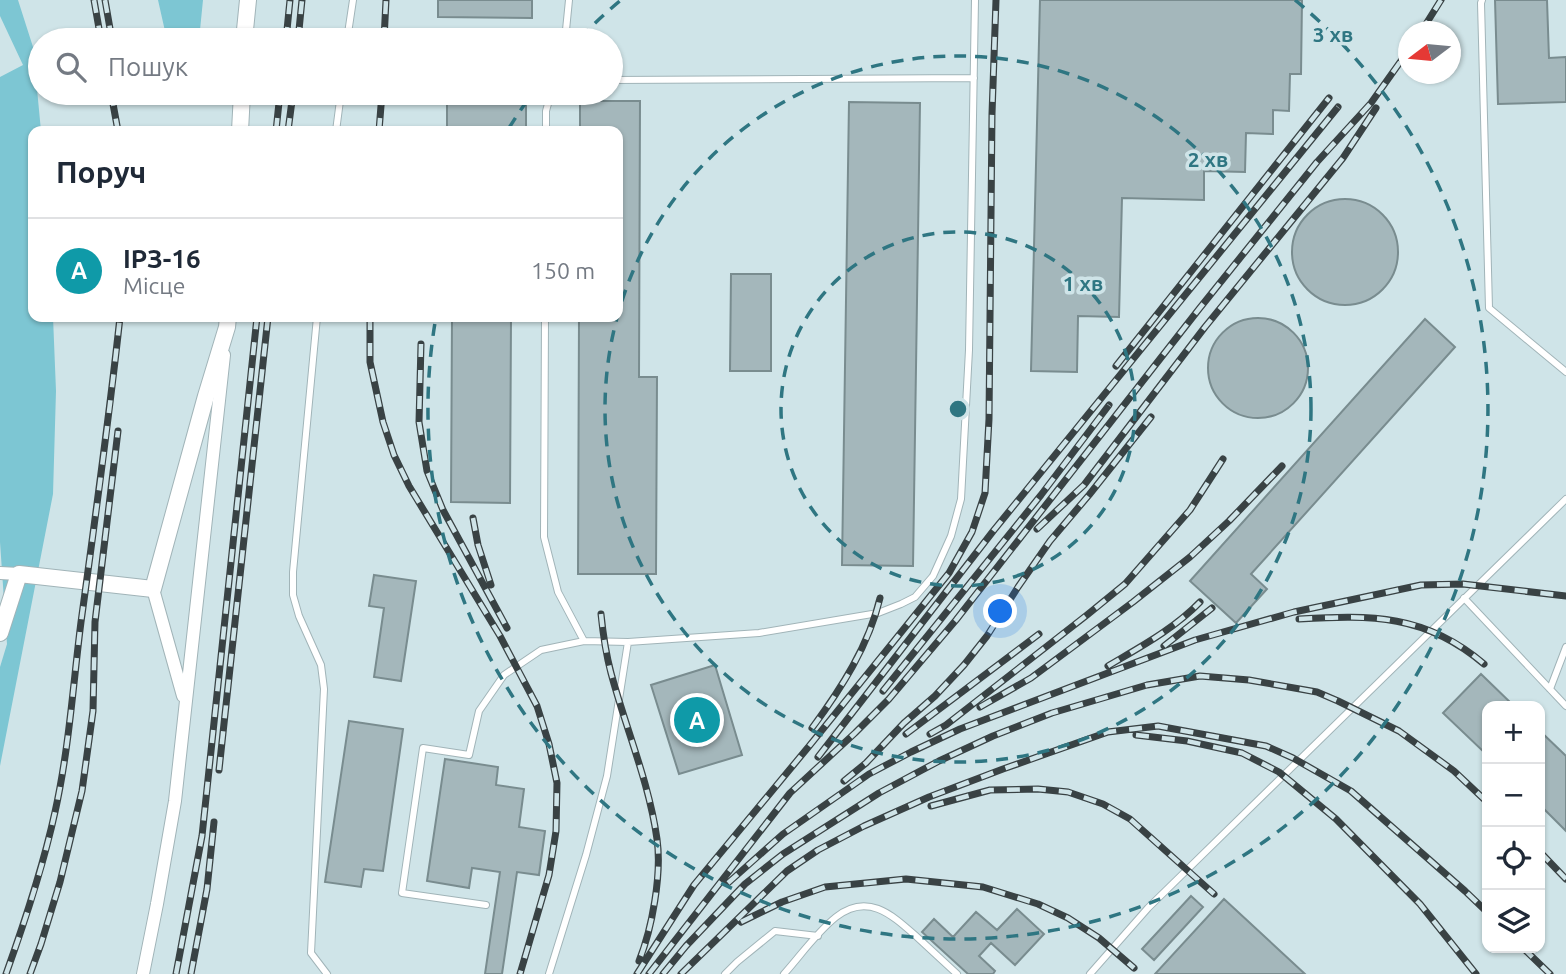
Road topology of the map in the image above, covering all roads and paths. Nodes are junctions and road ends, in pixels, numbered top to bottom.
1 (248, 0) edge
2 (353, 0) edge
3 (569, 0) edge
4 (975, 0) edge
5 (1482, 0) edge
6 (245, 28) edge
7 (349, 28) edge
8 (566, 28) edge
9 (974, 78) junction
10 (623, 80) edge
11 (241, 105) edge
12 (339, 105) edge
13 (548, 105) edge
14 (240, 126) edge
15 (337, 126) edge
16 (546, 126) edge
17 (227, 322) edge
18 (317, 322) edge
19 (545, 322) edge
20 (1566, 372) edge
21 (1566, 499) edge
22 (0, 573) edge
23 (19, 573) junction
24 (153, 589) junction
25 (1464, 598) junction
26 (0, 633) edge
27 (584, 641) junction
28 (628, 642) junction
29 (1566, 647) edge
30 (1550, 689) junction
31 (186, 705) junction
32 (1566, 706) edge
33 (486, 905) dead end
34 (818, 936) junction
35 (143, 974) edge
36 (327, 974) edge
37 (550, 974) edge
38 (725, 974) edge
39 (784, 974) edge
40 (957, 974) edge
41 (1090, 974) edge

1 - 6 street
2 - 7 lane
3 - 8 lane
4 - 9 lane
5 - 20 lane
9 - 10 lane
9 - 28 lane
11 - 14 street
12 - 15 lane
13 - 16 lane
17 - 24 street
17 - 31 street
18 - 36 lane
19 - 27 lane
21 - 25 lane
22 - 23 street
23 - 24 street
23 - 26 street
24 - 31 street
25 - 30 lane
25 - 41 lane
27 - 28 lane
27 - 33 lane
28 - 37 lane
29 - 30 lane
30 - 32 lane
31 - 35 street
34 - 38 lane
34 - 39 lane
34 - 40 lane

